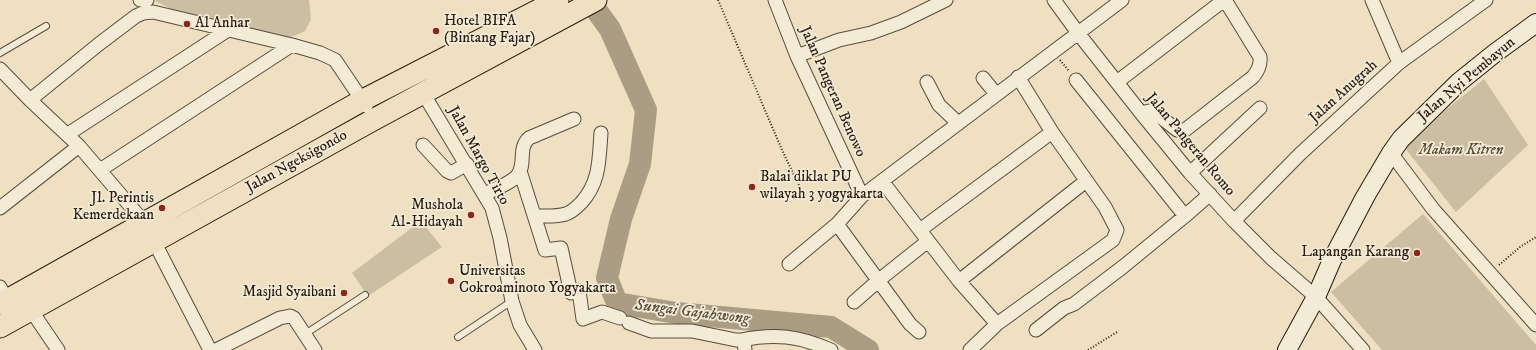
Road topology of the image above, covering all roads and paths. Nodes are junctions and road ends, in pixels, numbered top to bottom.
1 (140, 0) edge
2 (147, 0) edge
3 (558, 0) edge
4 (596, 0) edge
5 (718, 0) edge
6 (775, 0) edge
7 (946, 0) edge
8 (1054, 0) edge
9 (1122, 0) edge
10 (1225, 0) edge
11 (1372, 0) edge
12 (1486, 0) edge
13 (1536, 24) edge
14 (46, 26) dead end
15 (525, 28) junction
16 (228, 30) junction
17 (1078, 33) junction
18 (292, 45) junction
19 (1053, 52) junction
20 (0, 53) edge
21 (797, 56) junction
22 (1399, 63) junction
23 (0, 69) edge
24 (1018, 77) junction
25 (983, 78) dead end
26 (1076, 80) joint
27 (927, 82) dead end
28 (1117, 82) junction
29 (423, 93) junction
30 (996, 94) junction
31 (30, 100) junction
32 (363, 100) junction
33 (1260, 108) dead end
34 (1141, 113) junction
35 (574, 119) dead end
36 (373, 120) junction
37 (958, 123) junction
38 (601, 132) dead end
39 (1052, 132) junction
40 (68, 134) junction
41 (424, 145) dead end
42 (79, 146) junction
43 (1391, 153) junction
44 (467, 164) junction
45 (100, 170) junction
46 (520, 171) junction
47 (1190, 173) junction
48 (882, 181) junction
49 (1086, 181) junction
50 (484, 194) junction
51 (1210, 194) junction
52 (862, 196) junction
53 (805, 198) dead end
54 (0, 208) edge
55 (535, 216) junction
56 (1185, 216) junction
57 (1234, 221) junction
58 (144, 222) junction
59 (837, 224) junction
60 (920, 230) junction
61 (1536, 237) edge
62 (928, 241) junction
63 (155, 242) junction
64 (789, 264) dead end
65 (1490, 272) junction
66 (879, 280) junction
67 (959, 281) junction
68 (364, 295) dead end
69 (2, 297) edge
70 (1316, 297) junction
71 (512, 301) junction
72 (854, 302) dead end
73 (31, 310) junction
74 (998, 324) junction
75 (1536, 325) edge
76 (0, 327) edge
77 (1036, 330) dead end
78 (919, 332) dead end
79 (1117, 332) dead end
80 (305, 334) junction
81 (458, 337) dead end
82 (743, 345) edge
83 (58, 350) edge
84 (210, 350) edge
85 (216, 350) edge
86 (315, 350) edge
87 (535, 350) edge
88 (831, 350) edge
89 (970, 350) edge
90 (1088, 350) edge
91 (1287, 350) edge
92 (1363, 350) edge

1 - 2 street
3 - 15 main road, Jalan Ngeksigondo
4 - 15 main road, Jalan Ngeksigondo
5 - 53 path
6 - 21 street, Jalan Pangeran Benowo
7 - 21 street
8 - 17 street, Jalan Pangeran Romo
9 - 17 street
10 - 28 street
10 - 34 street
11 - 22 street
12 - 22 street, Jalan Anugrah
13 - 43 street, Jalan Nyi Pembayun
14 - 20 lane
15 - 29 main road, Jalan Ngeksigondo
15 - 32 main road, Jalan Ngeksigondo
16 - 18 street
16 - 31 street
16 - 40 street
17 - 19 street
17 - 28 street, Jalan Pangeran Romo
18 - 32 street
18 - 45 street
19 - 24 street
19 - 26 path
21 - 52 street, Jalan Pangeran Benowo
22 - 57 street, Jalan Anugrah
23 - 31 street
24 - 30 street
24 - 39 street
25 - 30 street
26 - 56 street
27 - 37 street
28 - 34 street, Jalan Pangeran Romo
29 - 36 main road, Jalan Ngeksigondo
29 - 44 street, Jalan Margo Tirto
30 - 37 street
31 - 40 street
32 - 36 street
32 - 58 main road, Jalan Ngeksigondo
33 - 47 street
34 - 47 street, Jalan Pangeran Romo
35 - 46 street
36 - 63 main road, Jalan Ngeksigondo
37 - 48 street
38 - 55 street
39 - 49 street
39 - 60 street
40 - 42 street
41 - 44 street
42 - 45 street
42 - 54 street
43 - 65 street
43 - 70 street, Jalan Nyi Pembayun
44 - 50 street, Jalan Margo Tirto
45 - 58 street
46 - 50 street
46 - 55 street
47 - 51 street, Jalan Pangeran Romo
48 - 52 street
48 - 60 street
49 - 67 street
49 - 74 street
50 - 71 street, Jalan Margo Tirto
51 - 56 street
51 - 57 street, Jalan Pangeran Romo
52 - 59 street
55 - 82 street
56 - 77 street
57 - 70 street, Jalan Pangeran Romo
58 - 63 street
58 - 69 main road, Jalan Ngeksigondo
59 - 64 street
59 - 66 street
60 - 62 street
61 - 65 path
62 - 66 street
62 - 67 street
63 - 73 main road, Jalan Ngeksigondo
63 - 84 street
65 - 75 street
66 - 72 street
66 - 78 street
67 - 74 street
68 - 80 lane
70 - 91 street, Jalan Nyi Pembayun
70 - 92 street, Jalan Pangeran Romo
71 - 81 lane
71 - 87 street, Jalan Margo Tirto
73 - 76 main road, Jalan Ngeksigondo
73 - 83 street
74 - 89 street
79 - 90 path
80 - 85 street
80 - 86 street
82 - 88 street

